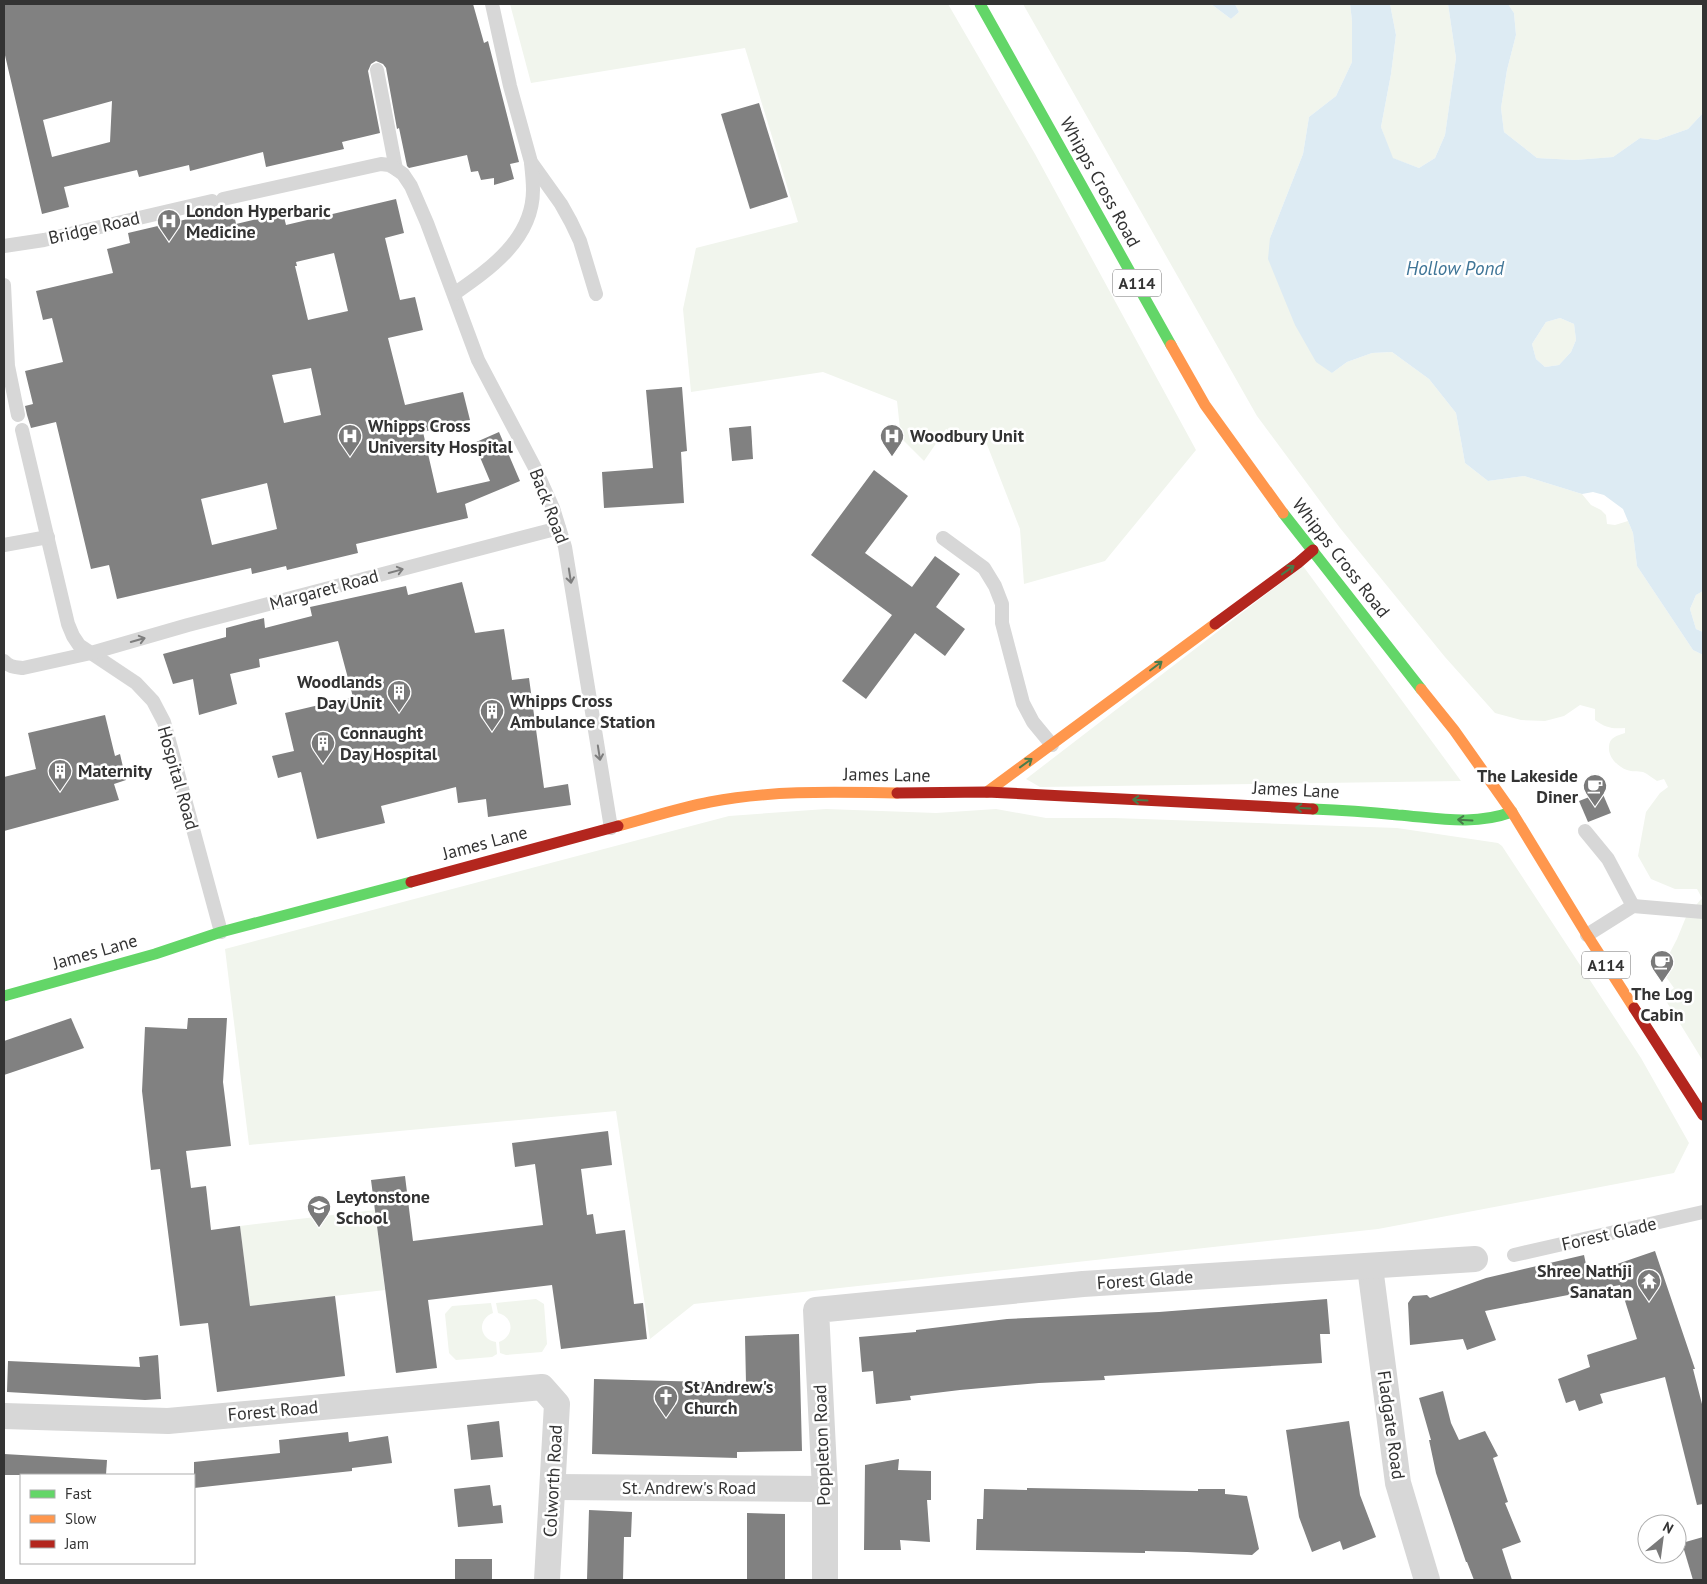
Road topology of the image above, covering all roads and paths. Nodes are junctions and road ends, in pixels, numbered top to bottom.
1 (492, 4) edge
2 (980, 4) edge
3 (377, 70) dead end
4 (531, 162) junction
5 (396, 169) junction
6 (4, 246) edge
7 (4, 285) edge
8 (454, 294) junction
9 (596, 294) dead end
10 (18, 415) dead end
11 (22, 430) dead end
12 (559, 528) junction
13 (48, 537) junction
14 (943, 538) dead end
15 (4, 545) edge
16 (1313, 550) junction
17 (91, 653) junction
18 (4, 661) edge
19 (1052, 745) junction
20 (987, 792) junction
21 (1512, 812) junction
22 (611, 828) junction
23 (1585, 831) dead end
24 (1633, 906) junction
25 (1703, 912) edge
26 (220, 932) junction
27 (1587, 935) junction
28 (4, 996) edge
29 (1703, 1115) edge
30 (1703, 1212) edge
31 (1514, 1255) dead end
32 (1474, 1259) dead end
33 (1370, 1267) junction
34 (816, 1310) joint
35 (542, 1387) joint
36 (4, 1416) edge
37 (553, 1488) junction
38 (824, 1489) junction
39 (547, 1580) edge
40 (825, 1580) edge
41 (1426, 1580) edge

1 - 4 lane
2 - 16 street, Whipps Cross Road / A114
3 - 5 lane
4 - 8 lane
4 - 9 lane
5 - 6 lane, Bridge Road
5 - 8 lane, Back Road
7 - 10 lane
8 - 12 lane, Back Road
11 - 13 lane, Hospital Road
17 -> 12 lane, Margaret Road
12 -> 22 lane, Back Road
13 - 15 lane
13 - 17 lane, Hospital Road
14 - 19 lane
19 -> 16 street
16 - 21 street, Whipps Cross Road / A114
17 - 18 lane
17 - 26 lane, Hospital Road
20 -> 19 street
21 -> 20 street, James Lane
20 - 22 street, James Lane
21 - 27 street, Whipps Cross Road / A114
22 - 26 street, James Lane
23 - 24 lane
24 - 25 lane
24 - 27 lane
26 - 28 street, James Lane
27 - 29 street, Whipps Cross Road / A114
30 - 31 lane, Forest Glade
32 - 33 street, Forest Glade
33 - 34 street, Forest Glade
33 - 41 street, Fladgate Road
34 - 38 street, Poppleton Road
35 - 36 street, Forest Road
35 - 37 street, Colworth Road
37 - 38 street, St. Andrew's Road
37 - 39 street, Colworth Road
38 - 40 street, Poppleton Road

